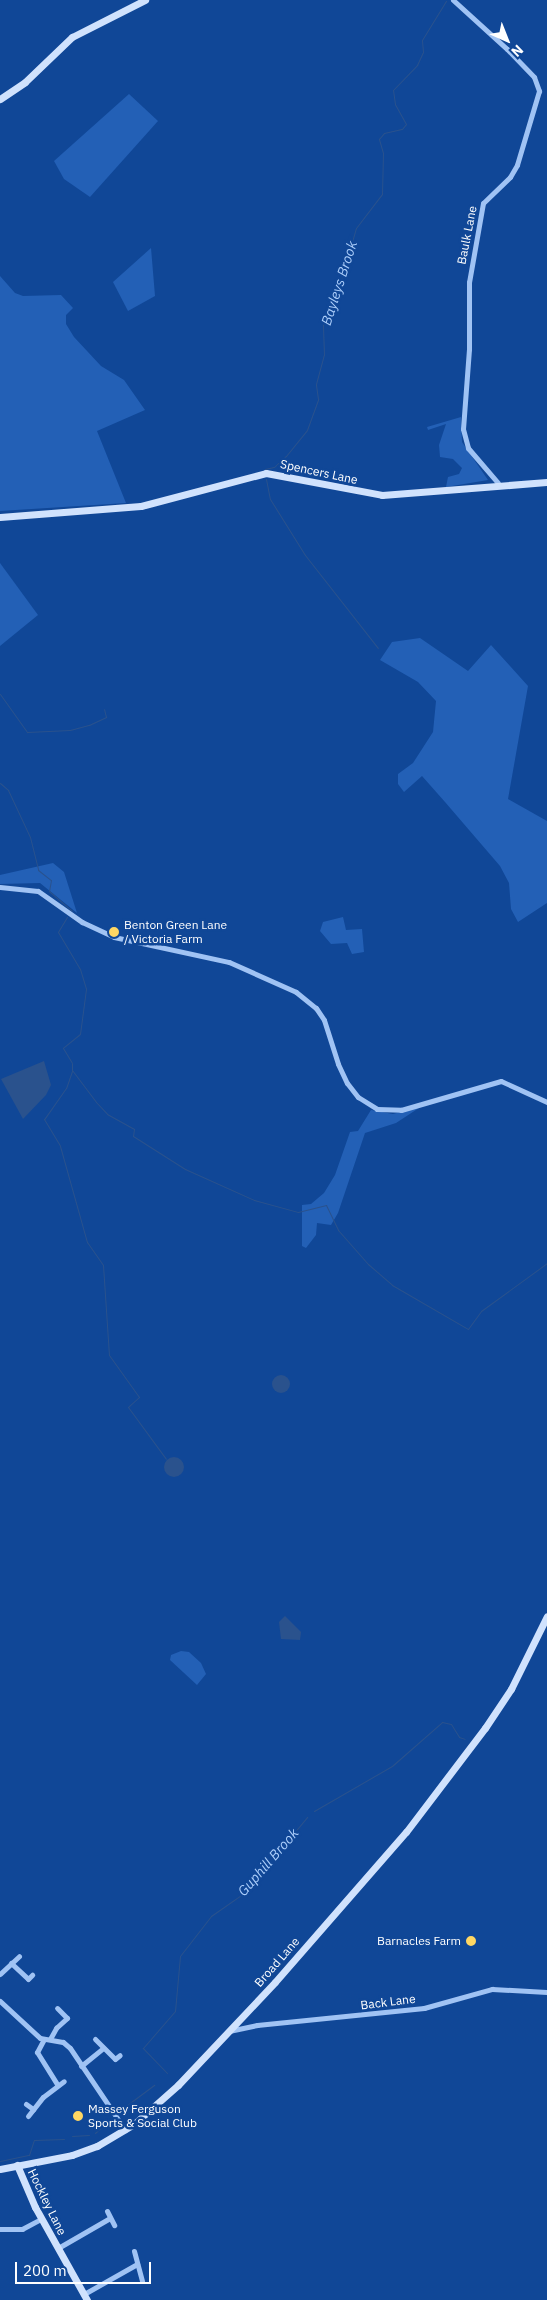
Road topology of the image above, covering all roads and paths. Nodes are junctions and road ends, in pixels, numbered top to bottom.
1 (145, 0) edge
2 (453, 0) edge
3 (0, 99) edge
4 (547, 482) edge
5 (498, 483) junction
6 (0, 517) edge
7 (0, 887) edge
8 (547, 1102) edge
9 (547, 1616) edge
10 (19, 1956) dead end
11 (11, 1963) junction
12 (0, 1974) edge
13 (32, 1975) dead end
14 (547, 1992) edge
15 (0, 2001) edge
16 (57, 2008) dead end
17 (229, 2031) junction
18 (47, 2039) junction
19 (95, 2039) dead end
20 (103, 2048) junction
21 (120, 2055) dead end
22 (81, 2066) junction
23 (64, 2081) dead end
24 (58, 2085) junction
25 (26, 2104) dead end
26 (33, 2109) junction
27 (28, 2116) dead end
28 (125, 2130) junction
29 (18, 2165) junction
30 (0, 2169) edge
31 (107, 2211) dead end
32 (110, 2218) junction
33 (41, 2219) junction
34 (114, 2224) dead end
35 (0, 2229) edge
36 (58, 2248) junction
37 (134, 2252) dead end
38 (136, 2264) junction
39 (142, 2281) dead end
40 (85, 2297) edge

1 - 3 street
2 - 5 street, Baulk Lane
4 - 5 street, Spencers Lane
5 - 6 street, Spencers Lane
7 - 8 street
9 - 17 street, Broad Lane
10 - 11 street
11 - 12 street
11 - 13 street
14 - 17 street, Back Lane
15 - 18 street
16 - 18 street
17 - 28 street, Broad Lane
18 - 22 street
18 - 24 street
19 - 20 street
20 - 21 street
20 - 22 street
22 - 28 street
23 - 24 street
24 - 26 street
25 - 26 street
26 - 27 street
28 - 29 street, Broad Lane
29 - 30 street, Broad Lane
29 - 33 street, Hockley Lane
31 - 32 street
32 - 34 street
32 - 36 street
33 - 35 street
33 - 36 street, Hockley Lane
36 - 40 street, Hockley Lane
37 - 38 street
38 - 39 street
38 - 40 street

